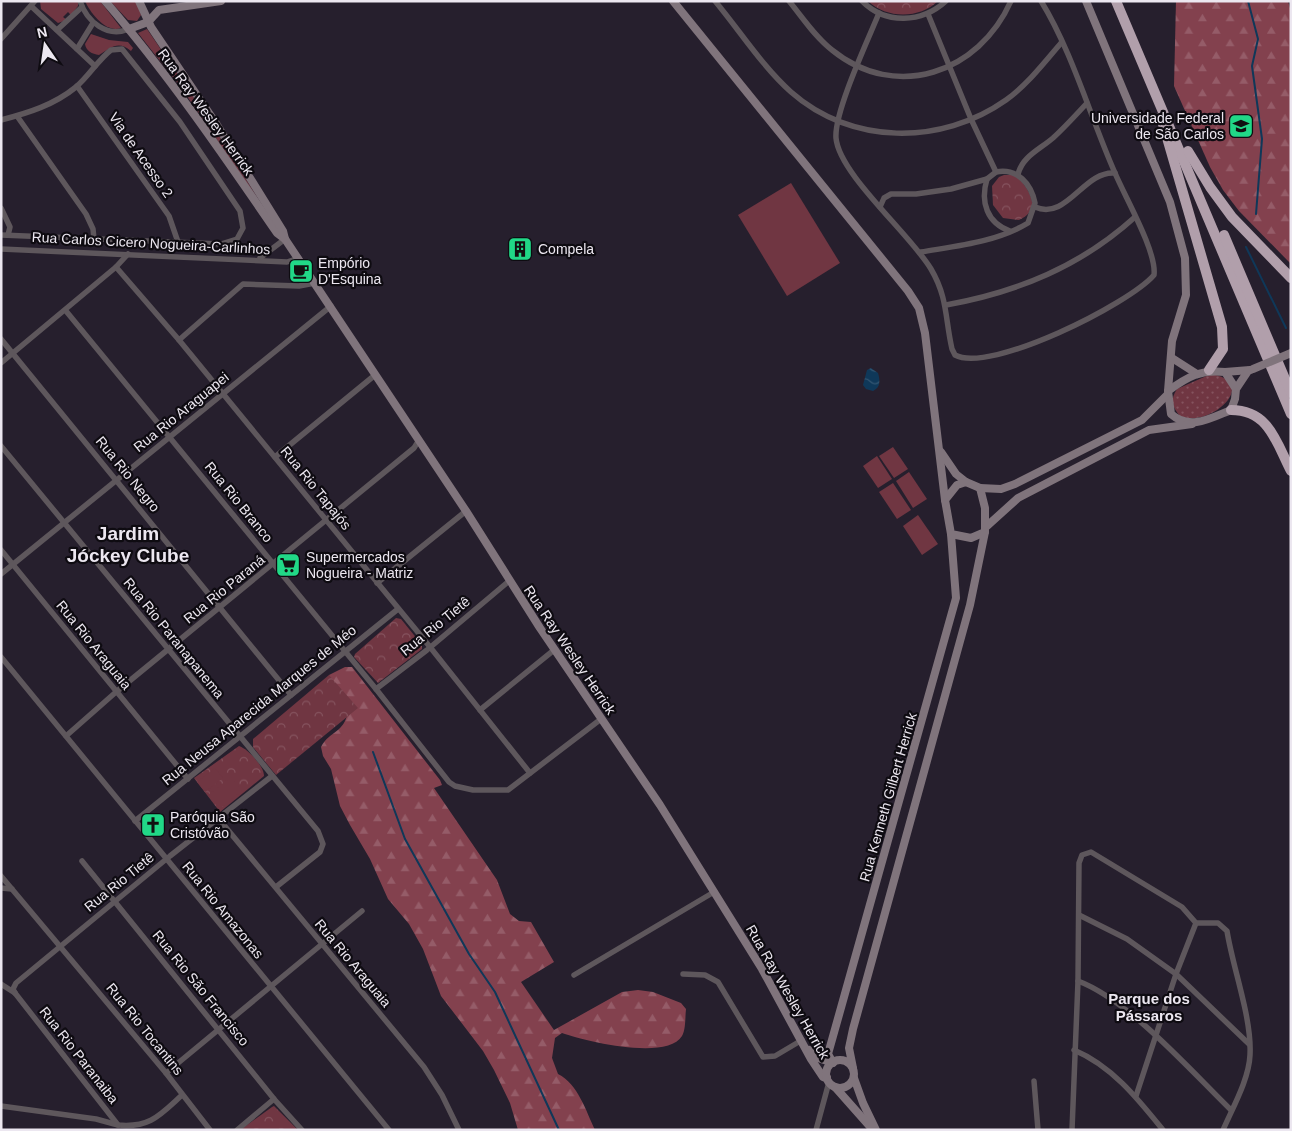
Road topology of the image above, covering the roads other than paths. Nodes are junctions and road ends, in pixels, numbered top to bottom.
1 (105, 1) edge
2 (139, 1) edge
3 (221, 1) edge
4 (673, 1) edge
5 (715, 1) edge
6 (790, 1) edge
7 (862, 1) edge
8 (946, 1) edge
9 (1011, 1) edge
10 (1041, 1) edge
11 (1086, 1) edge
12 (1116, 1) edge
13 (1122, 1) edge
14 (33, 4) edge
15 (81, 4) edge
16 (879, 13) junction
17 (928, 14) junction
18 (148, 22) junction
19 (93, 23) junction
20 (129, 29) junction
21 (57, 30) junction
22 (1, 39) edge
23 (1061, 43) junction
24 (77, 49) junction
25 (858, 65) junction
26 (95, 66) junction
27 (949, 67) junction
28 (1150, 80) junction
29 (76, 86) junction
30 (1087, 103) junction
31 (17, 116) junction
32 (1, 120) edge
33 (971, 120) junction
34 (837, 122) junction
35 (1188, 151) junction
36 (996, 172) junction
37 (1114, 173) junction
38 (1018, 174) junction
39 (987, 179) junction
40 (880, 207) junction
41 (1035, 207) junction
42 (1, 208) edge
43 (1135, 217) junction
44 (1010, 231) junction
45 (1, 235) edge
46 (8, 235) junction
47 (94, 239) junction
48 (286, 239) junction
49 (178, 242) junction
50 (1, 249) edge
51 (921, 252) junction
52 (128, 254) junction
53 (299, 258) junction
54 (258, 259) junction
55 (116, 268) junction
56 (1291, 278) edge
57 (315, 283) junction
58 (946, 305) junction
59 (331, 306) junction
60 (66, 311) junction
61 (1, 339) edge
62 (179, 340) junction
63 (13, 353) junction
64 (1291, 353) edge
65 (1172, 358) junction
66 (1, 363) edge
67 (1209, 370) junction
68 (1251, 370) junction
69 (1225, 372) junction
70 (1197, 374) junction
71 (376, 375) junction
72 (1236, 388) junction
73 (1167, 393) junction
74 (1291, 393) edge
75 (222, 394) junction
76 (1231, 410) junction
77 (1291, 414) edge
78 (1192, 424) junction
79 (170, 438) junction
80 (419, 440) junction
81 (1, 446) edge
82 (940, 450) junction
83 (275, 457) junction
84 (1291, 471) edge
85 (117, 480) junction
86 (966, 482) junction
87 (980, 488) junction
88 (945, 500) junction
89 (466, 511) junction
90 (326, 521) junction
91 (66, 524) junction
92 (986, 529) junction
93 (951, 534) junction
94 (1, 550) edge
95 (13, 565) junction
96 (273, 565) junction
97 (1, 574) edge
98 (509, 581) junction
99 (378, 582) junction
100 (220, 607) junction
101 (398, 609) junction
102 (430, 647) junction
103 (169, 649) junction
104 (554, 650) junction
105 (345, 652) junction
106 (1, 657) edge
107 (376, 689) junction
108 (116, 692) junction
109 (291, 695) junction
110 (480, 710) junction
111 (601, 719) junction
112 (66, 736) junction
113 (240, 737) junction
114 (530, 774) junction
115 (272, 776) junction
116 (188, 779) junction
117 (218, 818) junction
118 (135, 821) junction
119 (166, 860) junction
120 (82, 861) dead end
121 (1, 876) edge
122 (276, 887) junction
123 (1, 888) edge
124 (12, 889) junction
125 (714, 892) junction
126 (115, 902) junction
127 (362, 911) dead end
128 (1079, 915) junction
129 (1196, 923) junction
130 (321, 944) junction
131 (60, 946) junction
132 (683, 974) dead end
133 (1176, 974) junction
134 (574, 975) dead end
135 (1078, 980) junction
136 (1, 984) edge
137 (270, 987) junction
138 (15, 993) junction
139 (219, 1030) junction
140 (1156, 1036) junction
141 (804, 1043) junction
142 (1250, 1044) junction
143 (1074, 1050) junction
144 (833, 1062) junction
145 (853, 1068) junction
146 (166, 1073) junction
147 (854, 1078) junction
148 (1034, 1081) dead end
149 (830, 1083) junction
150 (182, 1095) junction
151 (1136, 1096) junction
152 (274, 1099) junction
153 (1, 1106) edge
154 (1232, 1110) junction
155 (118, 1125) junction
156 (210, 1130) edge
157 (237, 1130) edge
158 (302, 1130) edge
159 (389, 1130) edge
160 (459, 1130) edge
161 (816, 1130) edge
162 (874, 1130) edge
163 (1038, 1130) edge
164 (1072, 1130) edge
165 (1163, 1130) edge
166 (1223, 1130) edge

1 - 20 street, Rua Ray Wesley Herrick
2 - 18 street, Rua Ray Wesley Herrick
3 - 18 street
4 - 82 street
5 - 34 street
6 - 25 street
7 - 16 street
8 - 17 street
9 - 27 street
10 - 23 street
11 - 65 street
12 - 28 highway
13 - 35 highway
14 - 21 street
14 - 22 street
15 - 19 street
15 - 21 street
16 - 17 street
16 - 25 street
17 - 27 street
18 - 20 street
18 - 48 street, Rua Ray Wesley Herrick
19 - 20 street
19 - 24 street
20 - 48 street, Rua Ray Wesley Herrick
21 - 24 street
23 - 30 street
23 - 33 street
24 - 26 street
25 - 27 street
25 - 34 street
26 - 29 street
26 - 49 street
27 - 33 street
28 - 67 highway
28 - 77 highway
29 - 31 street
29 - 49 street, Via de Acesso 2
30 - 37 street
30 - 38 street
31 - 32 street
31 - 47 street
33 - 34 street
33 - 36 street
34 - 40 street
35 - 56 highway
35 - 74 highway
36 - 38 street
36 - 39 street
37 - 41 street
37 - 43 street
38 - 41 street
39 - 40 street
39 - 44 street
40 - 51 street
41 - 44 street
42 - 46 street
43 - 58 street
43 - 58 street
44 - 51 street
45 - 46 street
46 - 47 street
47 - 49 street
48 - 53 street, Rua Ray Wesley Herrick
48 - 54 street
50 - 52 street, Rua Carlos Cicero Nogueira-Carlinhos
51 - 58 street
52 - 54 street, Rua Carlos Cicero Nogueira-Carlinhos
52 - 55 street
53 - 54 street, Rua Carlos Cicero Nogueira-Carlinhos
53 - 57 street, Rua Ray Wesley Herrick
55 - 60 street
55 - 62 street, Rua Rio Tapajós
57 - 59 street, Rua Ray Wesley Herrick
57 - 62 street
59 - 71 street, Rua Ray Wesley Herrick
59 - 75 street, Rua Rio Araguapei
60 - 63 street
60 - 79 street, Rua Rio Branco
61 - 63 street, Rua Rio Negro
62 - 75 street, Rua Rio Tapajós
63 - 66 street
63 - 85 street, Rua Rio Negro
64 - 68 street, bridge
65 - 70 street
65 - 73 street
67 - 69 street
67 - 70 street
68 - 69 street
68 - 72 street
69 - 72 street
70 - 73 street
71 - 80 street, Rua Ray Wesley Herrick
71 - 83 street
72 - 76 street
73 - 78 street
73 - 87 street
75 - 79 street, Rua Rio Araguapei
75 - 83 street, Rua Rio Tapajós
76 - 78 street
76 - 84 highway
78 - 92 street
79 - 85 street, Rua Rio Araguapei
79 - 96 street, Rua Rio Branco
80 - 89 street, Rua Ray Wesley Herrick
80 - 90 street, Rua Rio Paraná
81 - 91 street, Rua Rio Paranapanema
82 - 86 street
82 - 88 street
83 - 90 street, Rua Rio Tapajós
85 - 91 street, Rua Rio Araguapei
85 - 100 street, Rua Rio Negro
86 - 87 street
86 - 88 street
87 - 92 street
88 - 93 street
89 - 98 street, Rua Ray Wesley Herrick
89 - 99 street
90 - 96 street, Rua Rio Paraná
90 - 99 street, Rua Rio Tapajós
91 - 95 street, Rua Rio Araguapei
91 - 103 street, Rua Rio Paranapanema
92 - 93 street
92 - 145 street
93 - 144 street, Rua Kenneth Gilbert Herrick
94 - 95 street, Rua Rio Araguaia
95 - 97 street, Rua Rio Araguapei
95 - 108 street, Rua Rio Araguaia
96 - 100 street, Rua Rio Paraná
96 - 105 street, Rua Rio Branco
98 - 102 street, Rua Rio Tietê
98 - 104 street, Rua Ray Wesley Herrick
99 - 101 street, Rua Rio Tapajós
100 - 103 street, Rua Rio Paraná
100 - 109 street, Rua Rio Negro
101 - 102 street, Rua Rio Tapajós
101 - 105 street, Rua Neusa Aparecida Marques de Méo
102 - 107 street, Rua Rio Tietê
102 - 110 street, Rua Rio Tapajós
103 - 108 street, Rua Rio Paraná
103 - 113 street, Rua Rio Paranapanema
104 - 110 street
104 - 111 street, Rua Ray Wesley Herrick
105 - 107 street, Rua Rio Branco
105 - 109 street, Rua Neusa Aparecida Marques de Méo
106 - 112 street, Rua Rio Amazonas
107 - 114 street, Rua Rio Branco
108 - 112 street, Rua Rio Paraná
108 - 116 street, Rua Rio Araguaia
109 - 113 street, Rua Neusa Aparecida Marques de Méo
110 - 114 street, Rua Rio Tapajós
111 - 114 street, Rua Rio Branco
111 - 125 street, Rua Ray Wesley Herrick
112 - 118 street, Rua Rio Amazonas
113 - 115 street, Rua Rio Paranapanema
113 - 116 street, Rua Neusa Aparecida Marques de Méo
115 - 117 street, Rua Rio Tietê
115 - 122 street, Rua Rio Paranapanema
116 - 118 street, Rua Neusa Aparecida Marques de Méo
117 - 119 street, Rua Rio Tietê
117 - 122 street, Rua Rio Araguaia
118 - 119 street, Rua Rio Amazonas
119 - 126 street, Rua Rio Tietê
119 - 137 street, Rua Rio Amazonas
120 - 126 street, Rua Rio São Francisco
121 - 124 street, Rua Rio Tocantins
122 - 130 street, Rua Rio Araguaia
123 - 124 street
124 - 131 street, Rua Rio Tocantins
125 - 134 street
125 - 141 street, Rua Ray Wesley Herrick
126 - 131 street, Rua Rio Tietê
126 - 139 street, Rua Rio São Francisco
127 - 130 street
128 - 129 street
128 - 133 street
128 - 135 street
129 - 133 street
129 - 142 street
130 - 137 street
130 - 160 street, Rua Rio Araguaia
131 - 138 street, Rua Rio Tietê
131 - 146 street, Rua Rio Tocantins
132 - 141 street
133 - 140 street
133 - 142 street
135 - 140 street
135 - 143 street
136 - 138 street, Rua Rio Paranaiba
137 - 139 street
137 - 159 street, Rua Rio Amazonas
138 - 155 street, Rua Rio Paranaiba
139 - 146 street
139 - 152 street, Rua Rio São Francisco
140 - 151 street
140 - 154 street
141 - 144 street
141 - 149 street, Rua Ray Wesley Herrick
142 - 154 street
143 - 151 street
143 - 164 street
144 - 145 street
144 - 149 street
145 - 147 street
146 - 150 street, Rua Rio Tocantins
147 - 149 street
147 - 162 street
148 - 163 street
149 - 161 street
149 - 162 street, Rua Ray Wesley Herrick
150 - 155 street, Rua Rio Paranaiba
150 - 156 street, Rua Rio Tocantins
151 - 165 street
152 - 157 street
152 - 158 street, Rua Rio São Francisco
153 - 155 street
154 - 166 street

